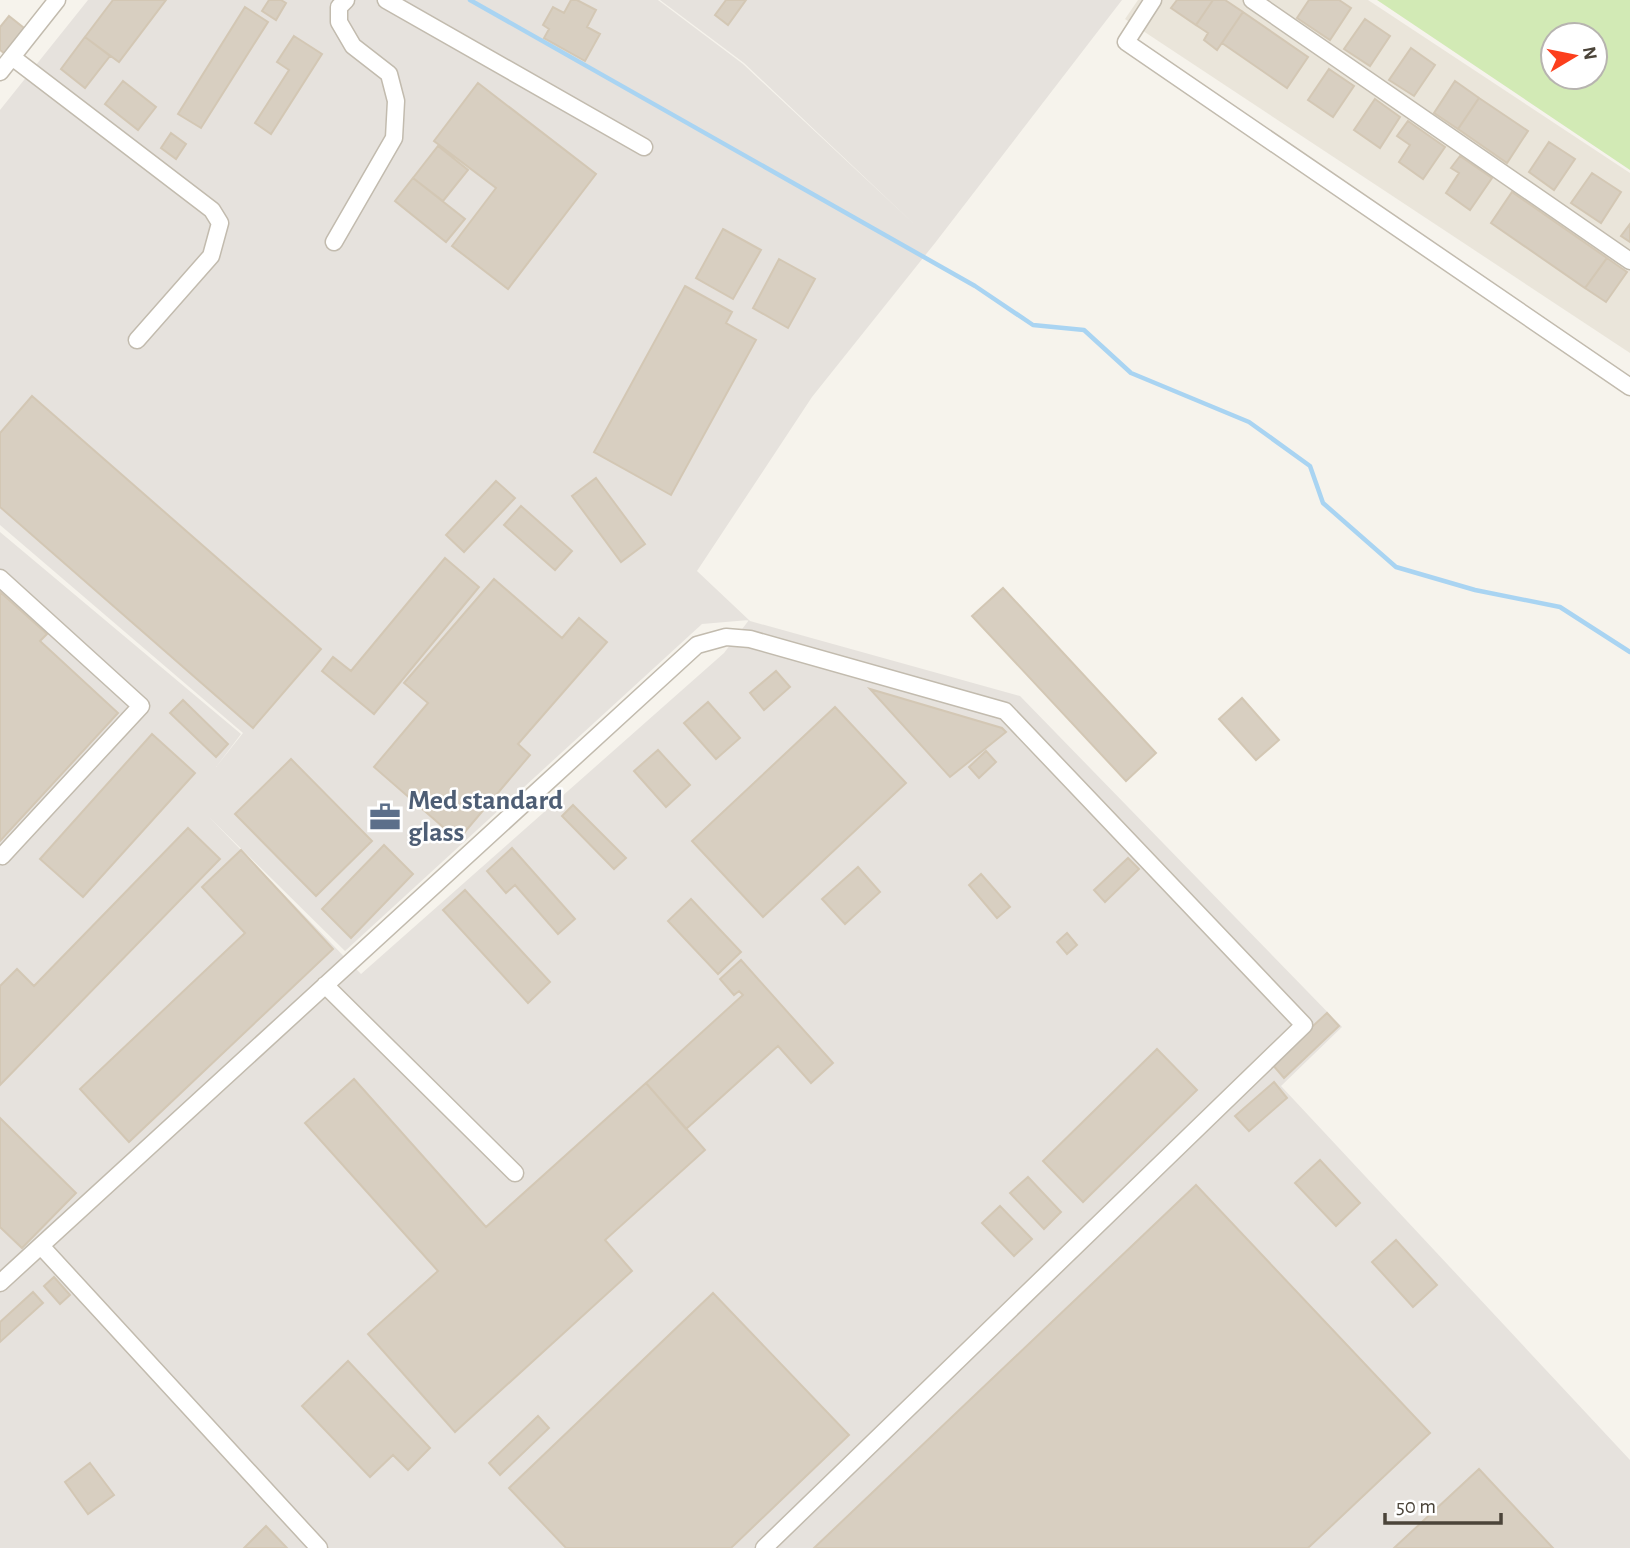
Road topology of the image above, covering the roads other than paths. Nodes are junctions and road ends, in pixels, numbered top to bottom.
1 (57, 0) edge
2 (346, 0) edge
3 (386, 0) edge
4 (1153, 0) edge
5 (1252, 0) edge
6 (12, 57) junction
7 (0, 72) edge
8 (644, 147) dead end
9 (334, 242) dead end
10 (1630, 261) edge
11 (137, 340) dead end
12 (1630, 387) edge
13 (0, 578) edge
14 (0, 855) edge
15 (325, 985) junction
16 (515, 1173) dead end
17 (41, 1246) junction
18 (0, 1283) edge
19 (319, 1548) edge
20 (764, 1548) edge

1 - 6 street
2 - 9 street
3 - 8 street
4 - 12 street
5 - 10 street
6 - 7 street
6 - 11 street
13 - 14 street
15 - 16 street
15 - 17 street
15 - 20 street
17 - 18 street
17 - 19 street

